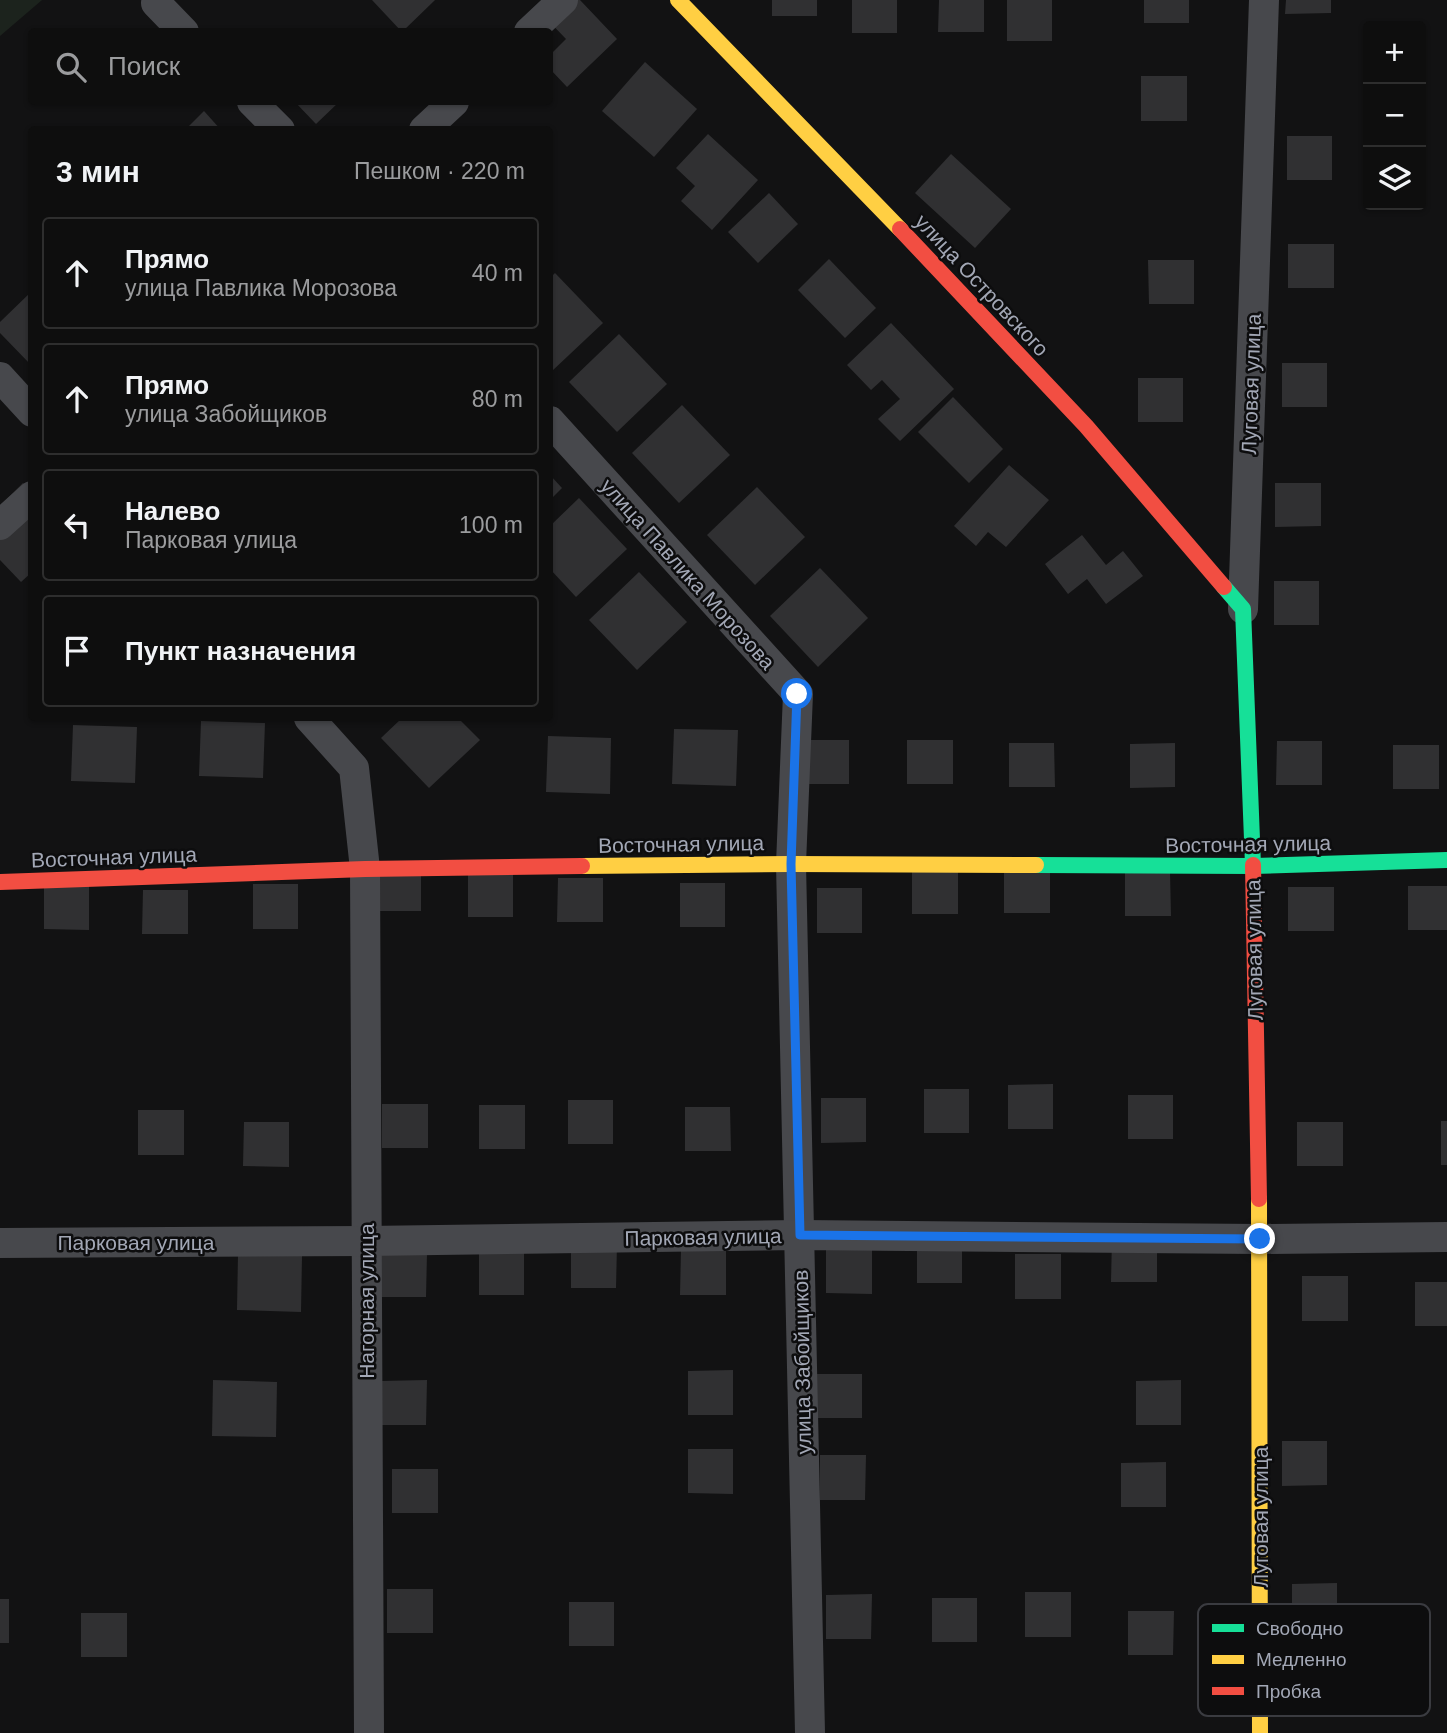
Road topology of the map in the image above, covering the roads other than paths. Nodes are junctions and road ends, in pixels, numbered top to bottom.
1 (563, 0) edge
2 (678, 0) edge
3 (1264, 0) edge
4 (156, 4) dead end
5 (180, 28) edge
6 (533, 28) edge
7 (255, 105) edge
8 (451, 105) edge
9 (276, 126) edge
10 (428, 126) edge
11 (0, 377) edge
12 (28, 408) edge
13 (553, 424) edge
14 (28, 500) edge
15 (0, 525) edge
16 (1243, 608) junction
17 (312, 721) edge
18 (1447, 860) edge
19 (791, 864) junction
20 (1253, 866) junction
21 (365, 869) junction
22 (0, 882) edge
23 (800, 1235) junction
24 (1447, 1237) edge
25 (1260, 1239) junction
26 (366, 1241) junction
27 (0, 1243) edge
28 (1260, 1604) edge
29 (369, 1733) edge
30 (810, 1733) edge

1 - 6 street
2 - 16 main road, улица Островского
3 - 16 street, Луговая улица
4 - 5 street
7 - 9 street
8 - 10 street
11 - 12 street
13 - 19 street, улица Павлика Морозова
14 - 15 street
16 - 20 main road, Луговая улица
17 - 21 street, Нагорная улица
18 - 20 main road, Восточная улица
19 - 20 main road, Восточная улица
19 - 21 main road, Восточная улица
19 - 23 street, улица Забойщиков
20 - 25 main road, Луговая улица
21 - 22 main road, Восточная улица
21 - 26 street, Нагорная улица
23 - 25 street, Парковая улица
23 - 26 street, Парковая улица
23 - 30 street, улица Забойщиков
24 - 25 street, Парковая улица
25 - 28 main road, Луговая улица
26 - 27 street, Парковая улица
26 - 29 street, Нагорная улица

